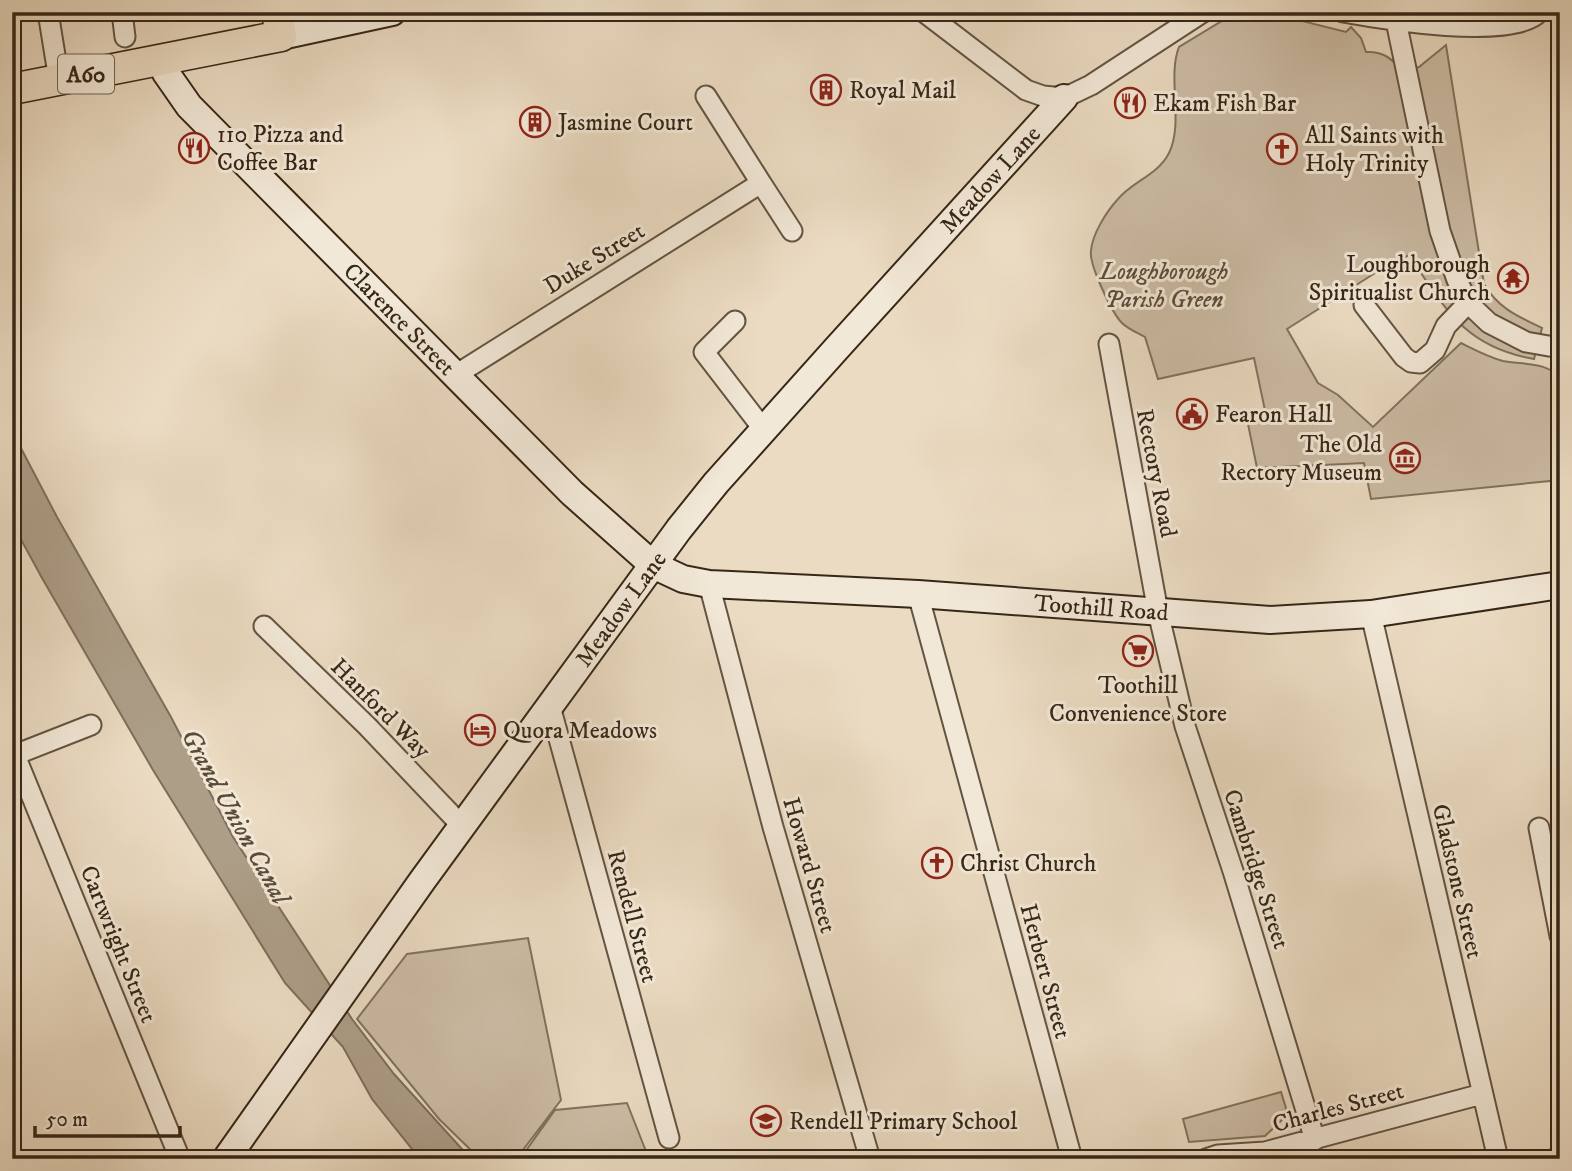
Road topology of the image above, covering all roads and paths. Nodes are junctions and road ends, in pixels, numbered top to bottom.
1 (48, 12) edge
2 (122, 12) edge
3 (393, 12) edge
4 (924, 12) edge
5 (1203, 12) edge
6 (1343, 12) edge
7 (1532, 17) edge
8 (1396, 21) junction
9 (279, 24) edge
10 (125, 37) dead end
11 (160, 60) junction
12 (59, 80) junction
13 (12, 89) edge
14 (706, 96) dead end
15 (1064, 98) junction
16 (761, 183) junction
17 (792, 231) dead end
18 (1468, 303) junction
19 (1364, 305) dead end
20 (735, 321) dead end
21 (1109, 344) dead end
22 (1560, 348) edge
23 (453, 376) junction
24 (764, 430) junction
25 (653, 565) junction
26 (709, 583) junction
27 (1556, 585) edge
28 (918, 594) junction
29 (1158, 612) junction
30 (1371, 614) junction
31 (264, 626) dead end
32 (550, 706) junction
33 (91, 725) dead end
34 (13, 753) edge
35 (462, 826) junction
36 (1539, 828) dead end
37 (1560, 936) edge
38 (1482, 1094) junction
39 (669, 1138) dead end
40 (1315, 1140) junction
41 (1560, 1155) edge
42 (1214, 1157) edge
43 (229, 1158) edge
44 (180, 1159) edge
45 (870, 1159) edge
46 (1072, 1159) edge
47 (1498, 1159) edge
48 (1555, 1159) edge

1 - 12 street
2 - 10 street
3 - 9 main road
4 - 15 street
5 - 15 street
6 - 8 street
7 - 8 street
8 - 18 street
9 - 11 main road, A60
11 - 12 main road, A60
11 - 23 main road, Clarence Street
12 - 13 main road, A60
14 - 16 street
15 - 24 main road, Meadow Lane
16 - 17 street
16 - 23 street, Duke Street
18 - 19 street
18 - 22 street
20 - 24 street
21 - 29 street, Rectory Road
23 - 25 main road, Clarence Street
24 - 25 main road, Meadow Lane
25 - 26 main road, Toothill Road
25 - 32 main road, Meadow Lane
26 - 28 main road, Toothill Road
26 - 45 street, Howard Street
27 - 30 main road, Toothill Road
28 - 29 main road, Toothill Road
28 - 46 street, Herbert Street
29 - 30 main road, Toothill Road
29 - 40 street, Cambridge Street
30 - 38 street, Gladstone Street
31 - 35 street, Hanford Way
32 - 35 main road, Meadow Lane
32 - 39 street, Rendell Street
33 - 34 street
34 - 44 street, Cartwright Street
35 - 43 main road, Meadow Lane
36 - 37 street
38 - 40 street, Charles Street
38 - 47 street, Gladstone Street
40 - 42 street, Charles Street
41 - 48 street

